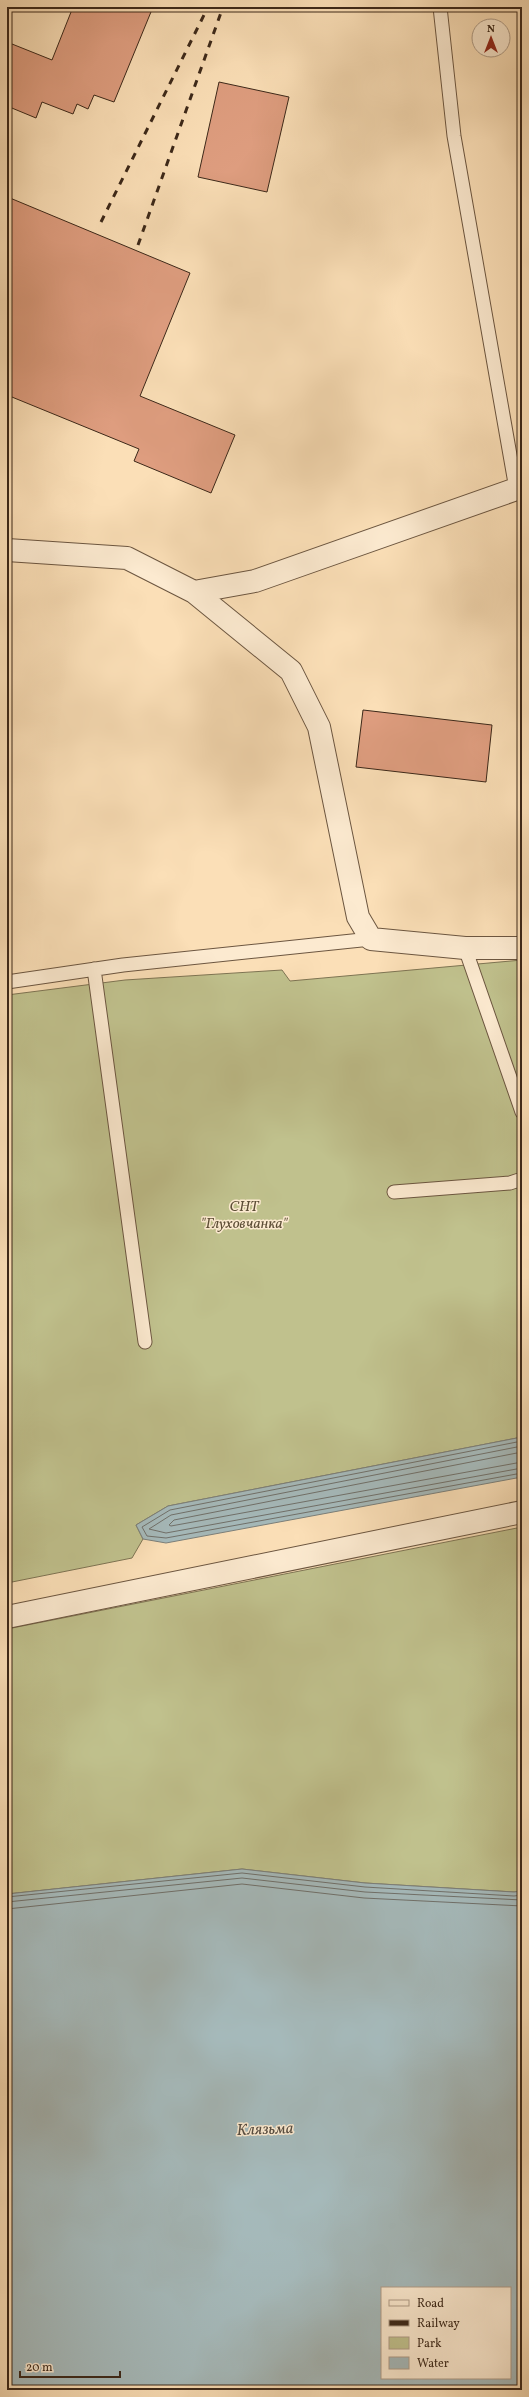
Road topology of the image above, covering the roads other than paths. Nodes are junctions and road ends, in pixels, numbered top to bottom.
1 (440, 7) edge
2 (519, 488) edge
3 (7, 550) edge
4 (194, 592) junction
5 (371, 939) junction
6 (465, 948) junction
7 (522, 948) edge
8 (94, 969) junction
9 (7, 982) edge
10 (522, 1112) edge
11 (522, 1179) edge
12 (394, 1192) dead end
13 (145, 1342) dead end
14 (522, 1512) edge
15 (7, 1617) edge

1 - 2 lane
2 - 4 street
3 - 4 street
4 - 5 street
5 - 6 street
5 - 8 lane
6 - 7 street
6 - 10 lane
8 - 9 lane
8 - 13 lane
11 - 12 lane
14 - 15 street

